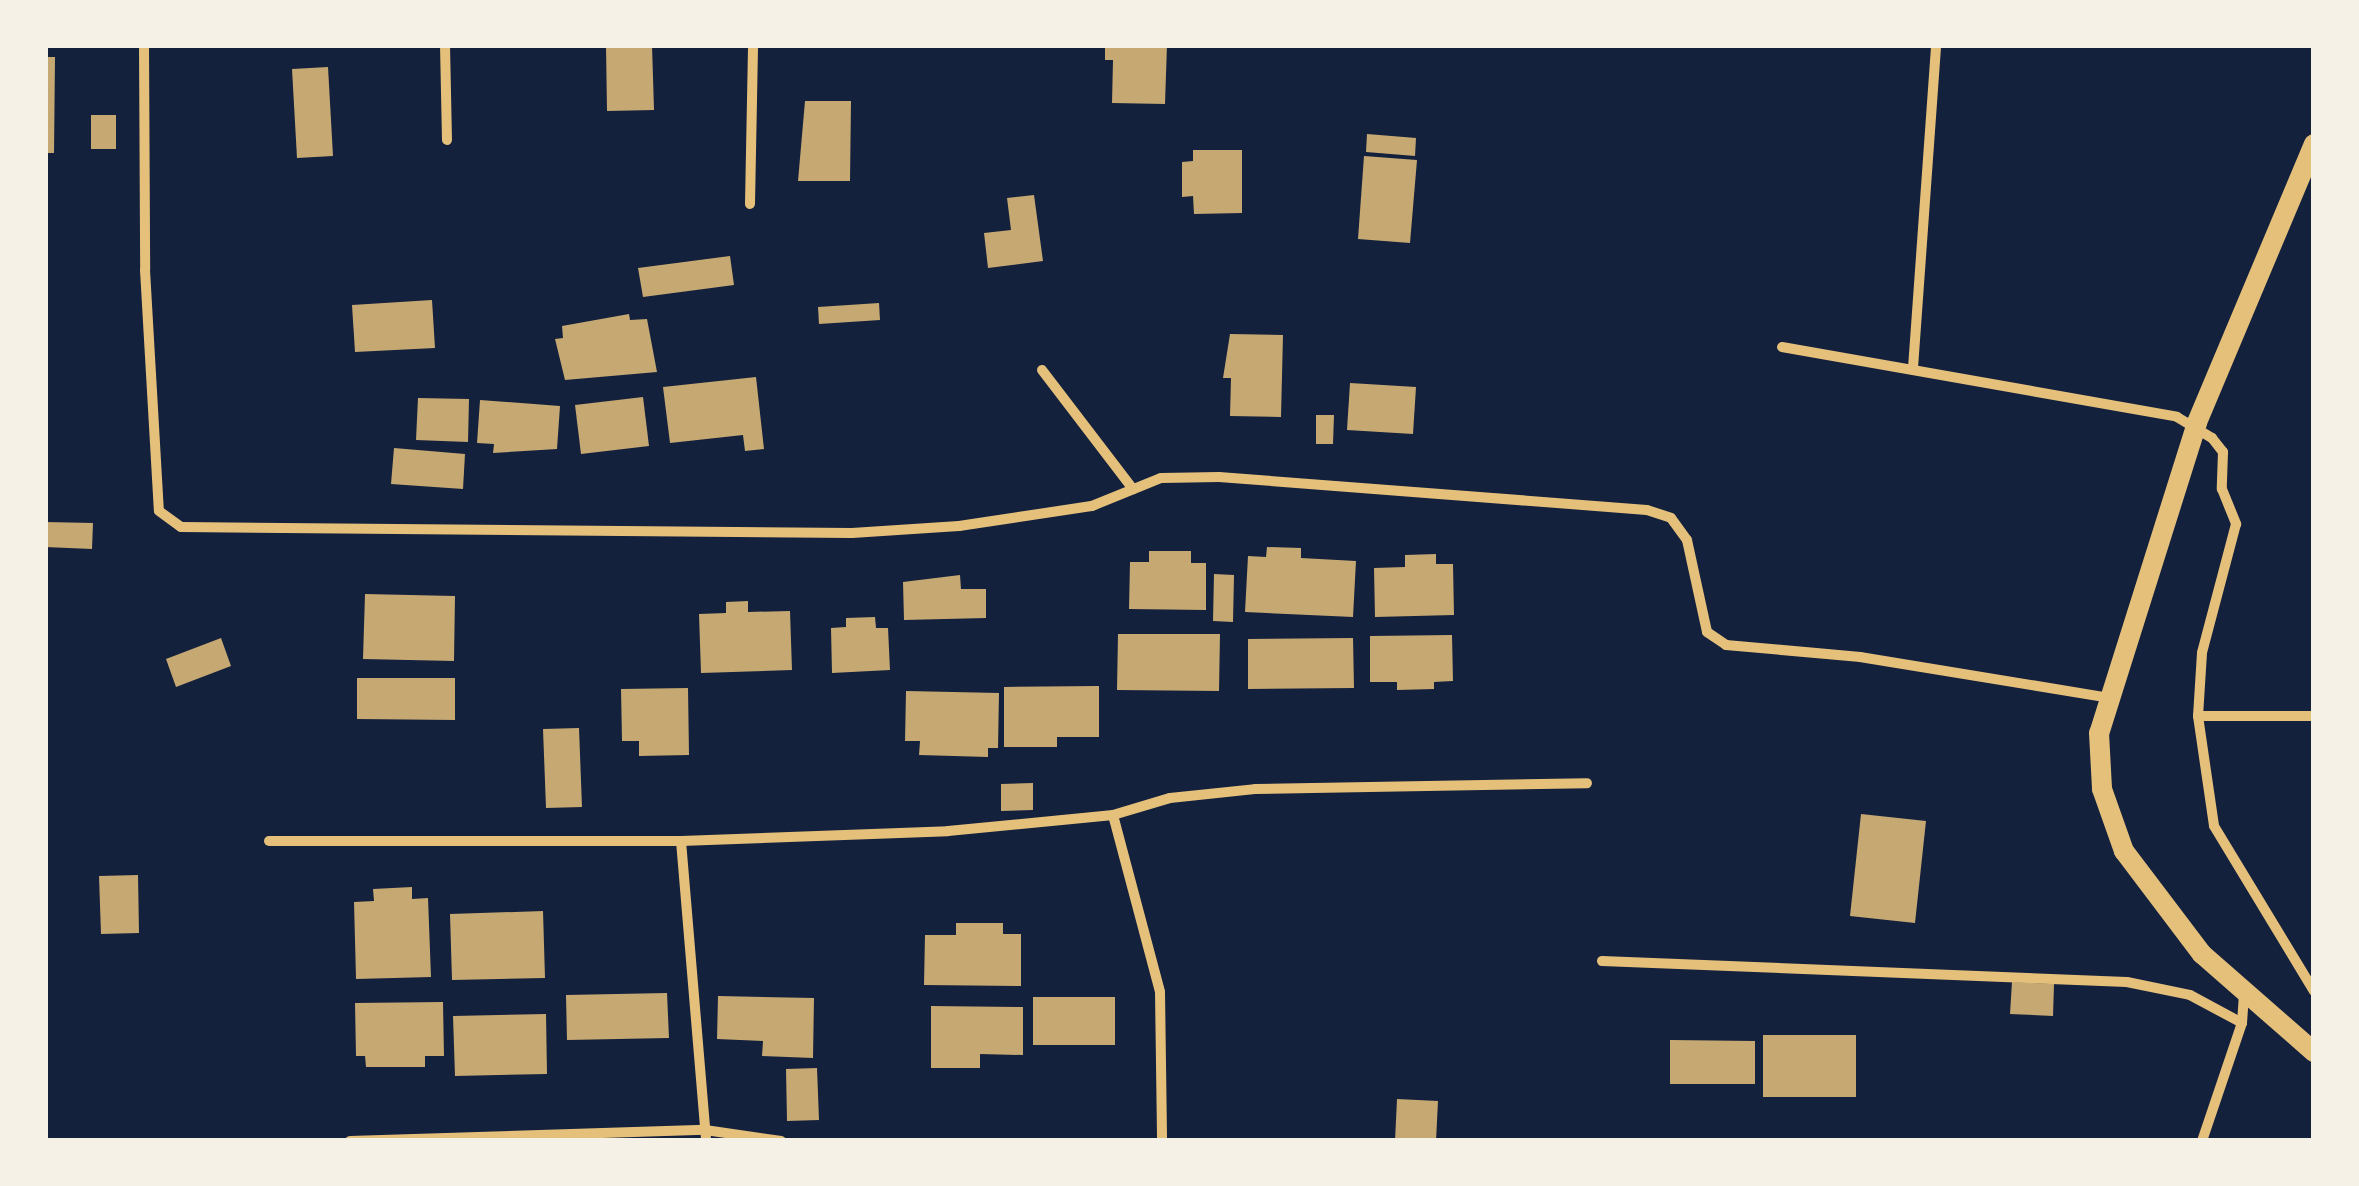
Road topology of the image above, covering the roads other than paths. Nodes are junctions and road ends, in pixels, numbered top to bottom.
1 (144, 45) edge
2 (444, 45) edge
3 (753, 45) edge
4 (1936, 45) edge
5 (447, 140) dead end
6 (2314, 144) edge
7 (750, 204) dead end
8 (1782, 347) dead end
9 (1913, 368) junction
10 (1042, 370) dead end
11 (2197, 423) junction
12 (1133, 489) junction
13 (2105, 697) junction
14 (2198, 716) junction
15 (2314, 716) edge
16 (1587, 784) dead end
17 (1113, 815) junction
18 (269, 841) dead end
19 (681, 841) junction
20 (1602, 961) dead end
21 (2244, 991) junction
22 (2314, 991) edge
23 (2242, 1023) junction
24 (2314, 1052) edge
25 (705, 1135) edge
26 (350, 1141) edge
27 (782, 1141) edge
28 (1162, 1141) edge
29 (2202, 1141) edge

1 - 12 street
2 - 5 street
3 - 7 street
4 - 9 street
6 - 11 main road
8 - 9 street
9 - 11 street
10 - 12 street
11 - 13 main road
11 - 14 street
12 - 13 street
13 - 21 main road
14 - 15 street
14 - 22 street
16 - 17 street
17 - 19 street
17 - 28 street
18 - 19 street
19 - 25 street
20 - 23 street
21 - 23 street
21 - 24 main road
23 - 29 street
25 - 26 street
25 - 27 street

